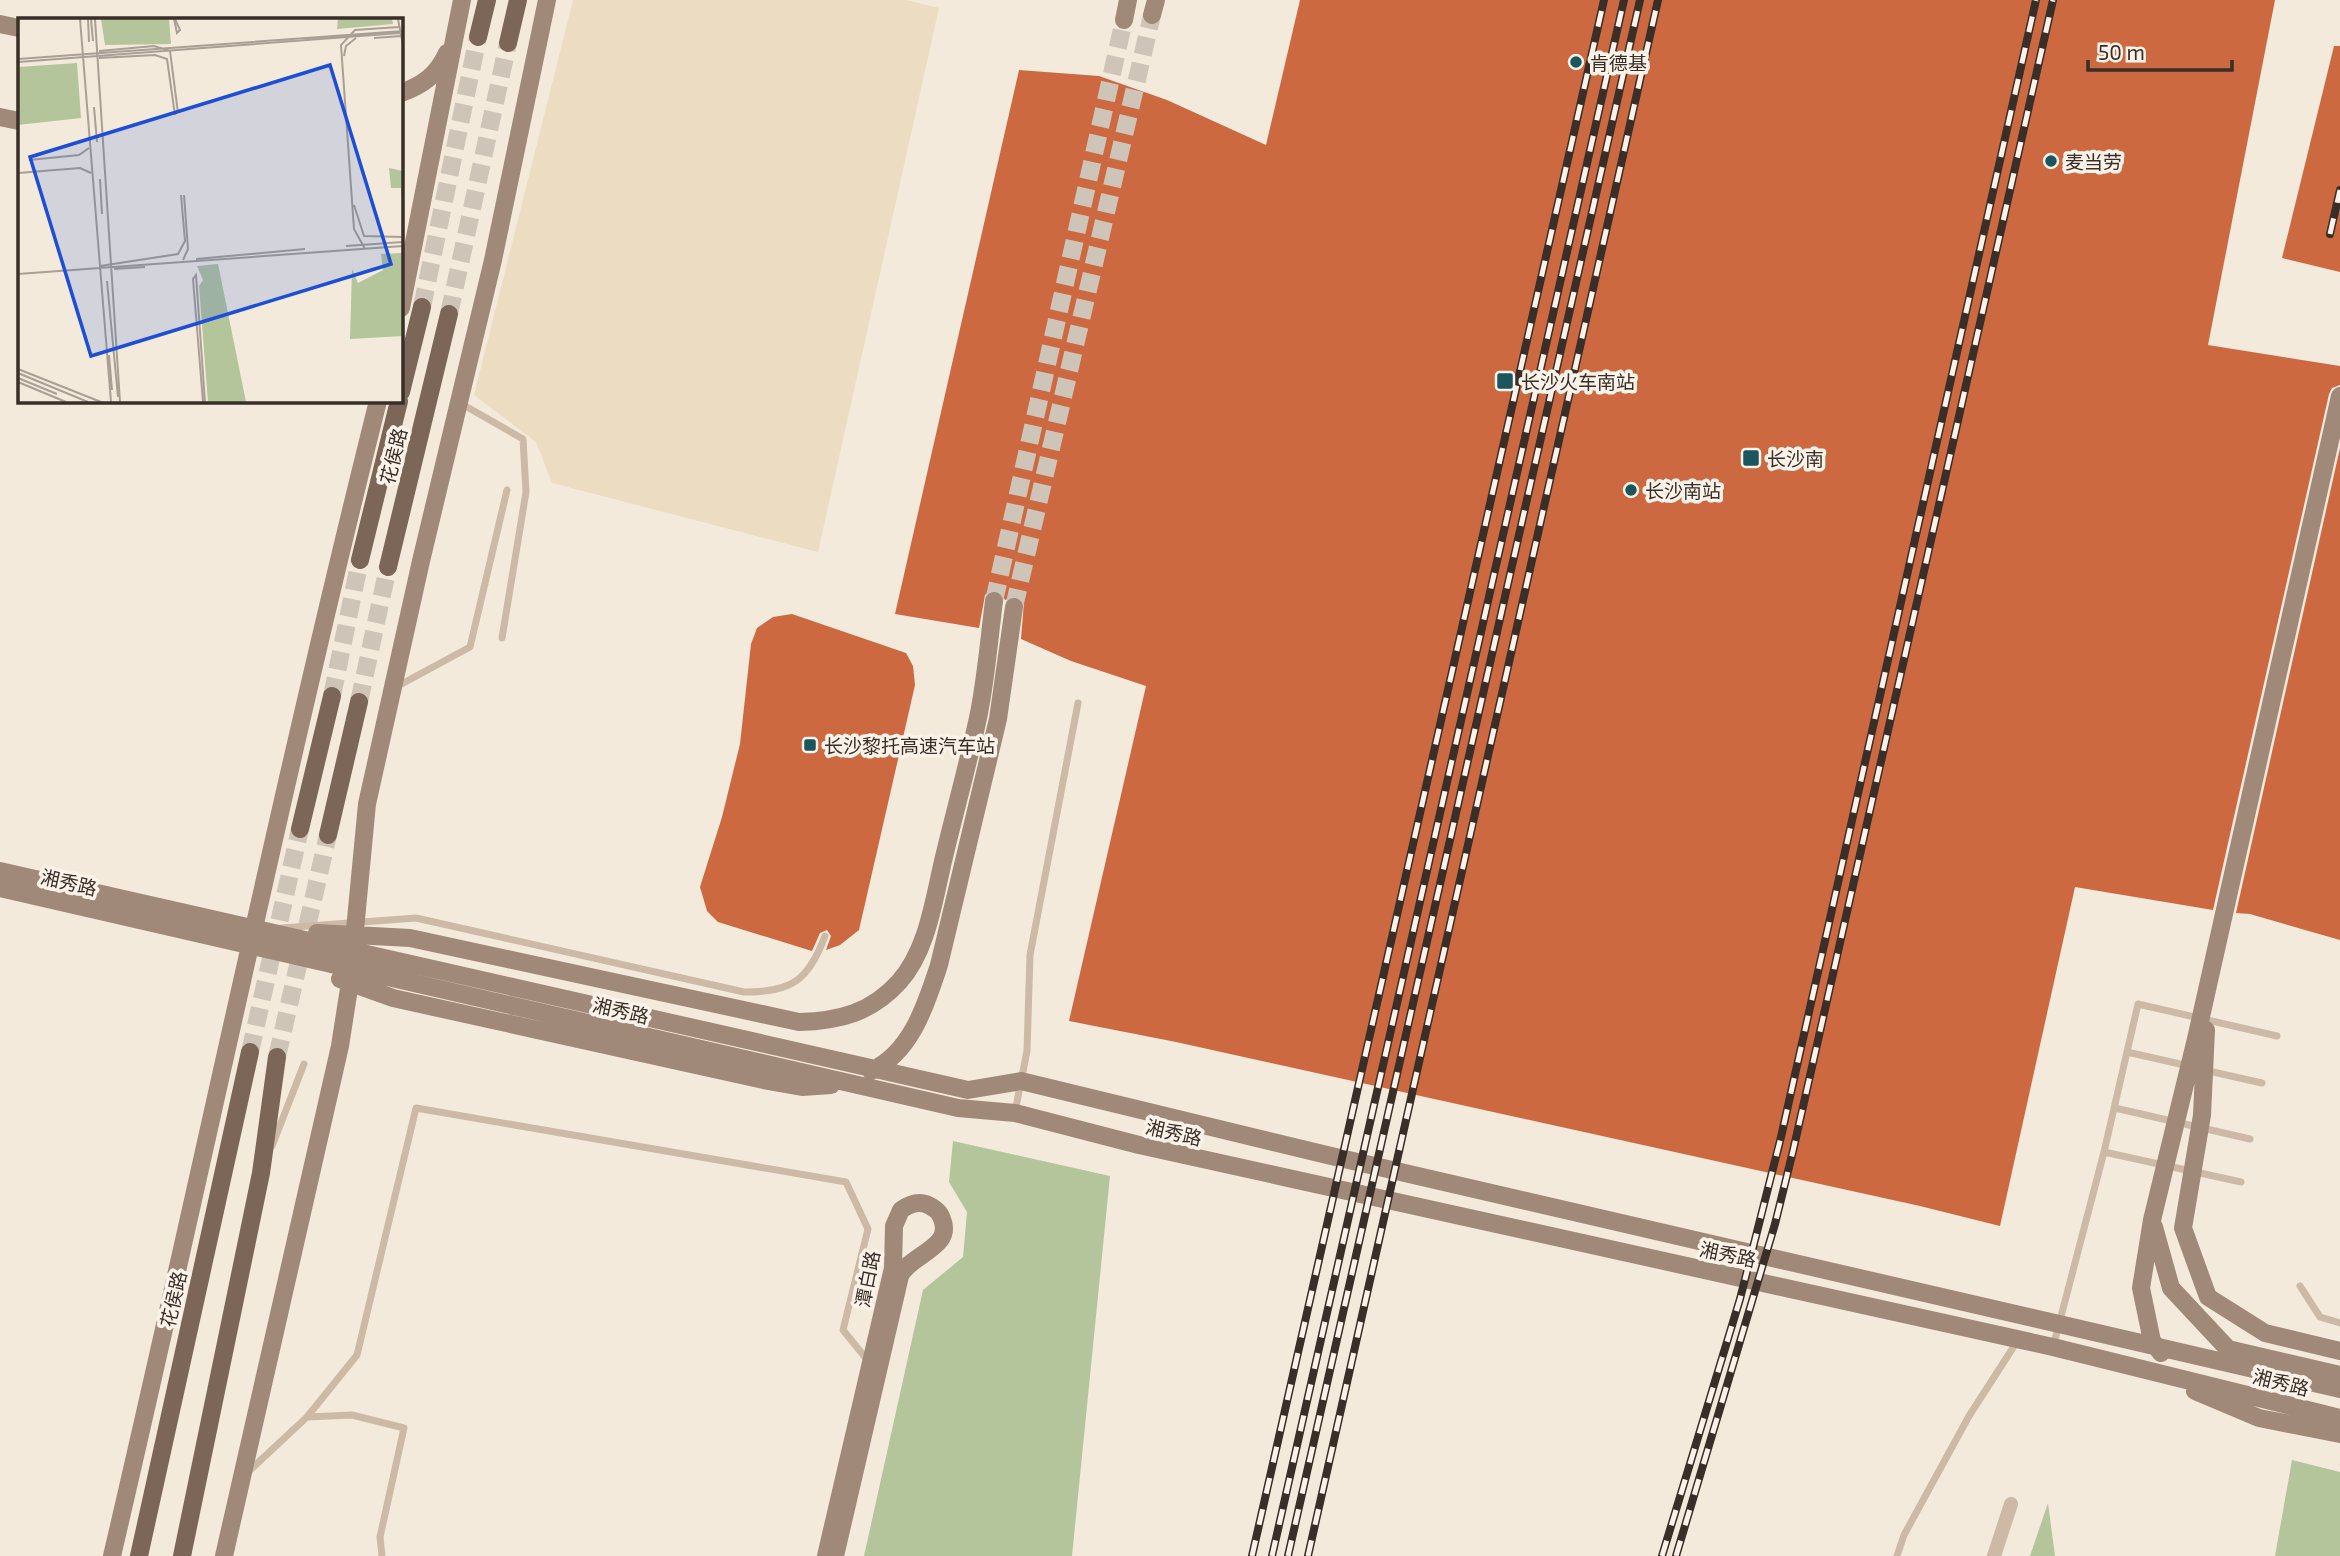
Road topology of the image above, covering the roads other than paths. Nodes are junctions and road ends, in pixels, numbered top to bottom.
1 (462, 0) edge
2 (486, 0) edge
3 (518, 0) edge
4 (547, 0) edge
5 (1128, 0) edge
6 (1124, 20) tunnel mouth
7 (454, 33) junction
8 (478, 37) tunnel mouth
9 (508, 43) tunnel mouth
10 (402, 93) edge
11 (0, 117) edge
12 (18, 121) edge
13 (402, 258) edge
14 (406, 287) junction
15 (402, 304) edge
16 (422, 307) tunnel mouth
17 (449, 314) tunnel mouth
18 (402, 388) edge
19 (2340, 396) edge
20 (377, 402) edge
21 (399, 402) edge
22 (460, 403) junction
23 (507, 490) dead end
24 (360, 560) tunnel mouth
25 (388, 567) tunnel mouth
26 (994, 601) tunnel mouth
27 (1014, 607) tunnel mouth
28 (502, 638) dead end
29 (392, 689) junction
30 (332, 696) tunnel mouth
31 (359, 702) tunnel mouth
32 (1077, 703) dead end
33 (300, 829) tunnel mouth
34 (328, 835) tunnel mouth
35 (0, 871) edge
36 (0, 888) edge
37 (355, 936) junction
38 (825, 936) dead end
39 (253, 938) junction
40 (351, 976) junction
41 (2209, 981) junction
42 (2277, 1036) dead end
43 (250, 1052) tunnel mouth
44 (2127, 1052) junction
45 (277, 1057) tunnel mouth
46 (304, 1064) dead end
47 (1021, 1081) junction
48 (2262, 1083) dead end
49 (2115, 1108) junction
50 (1014, 1113) junction
51 (2250, 1139) dead end
52 (2104, 1152) junction
53 (261, 1173) junction
54 (2241, 1182) dead end
55 (2152, 1220) junction
56 (2300, 1286) dead end
57 (2340, 1323) edge
58 (2059, 1324) junction
59 (2018, 1340) junction
60 (2053, 1348) junction
61 (2340, 1351) edge
62 (873, 1367) junction
63 (2340, 1375) edge
64 (2340, 1389) edge
65 (307, 1417) junction
66 (2340, 1418) edge
67 (2340, 1434) edge
68 (243, 1477) junction
69 (2011, 1503) dead end
70 (112, 1556) edge
71 (139, 1556) edge
72 (182, 1556) edge
73 (224, 1556) edge
74 (382, 1556) edge
75 (826, 1556) edge
76 (835, 1556) edge
77 (1897, 1556) edge
78 (1994, 1556) edge

1 - 7 main road
2 - 8 main road
3 - 9 main road
4 - 22 main road
5 - 6 main road
7 - 10 main road
7 - 14 main road
11 - 12 main road
13 - 14 main road
14 - 15 main road
16 - 18 main road
17 - 25 main road, 花侯路
19 - 41 main road
20 - 39 main road
21 - 24 main road, 花侯路
22 - 28 lane
22 - 29 main road
23 - 29 lane
26 - 37 main road
27 - 40 main road
29 - 37 main road
30 - 33 main road
31 - 34 main road
32 - 47 lane
35 - 39 main road, 湘秀路
36 - 39 main road, 湘秀路
37 - 38 lane
37 - 39 main road
37 - 40 main road
37 - 47 main road
39 - 40 main road
39 - 70 main road
40 - 50 main road, 湘秀路
40 - 68 main road
41 - 55 main road
41 - 61 main road
42 - 44 lane
43 - 71 main road, 花侯路
44 - 48 lane
44 - 49 lane
45 - 53 main road
46 - 53 lane
47 - 50 lane
47 - 58 main road
49 - 51 lane
49 - 52 lane
50 - 59 main road, 湘秀路
52 - 54 lane
52 - 58 lane
53 - 72 main road
55 - 63 main road
55 - 67 main road
56 - 57 lane
58 - 60 lane
58 - 64 main road
59 - 60 main road, 湘秀路
59 - 77 lane
60 - 66 main road, 湘秀路
62 - 62 main road, 潭白路
62 - 65 lane
62 - 75 main road, 潭白路
62 - 76 main road, 潭白路
65 - 68 lane
65 - 74 lane
68 - 73 main road
69 - 78 street

